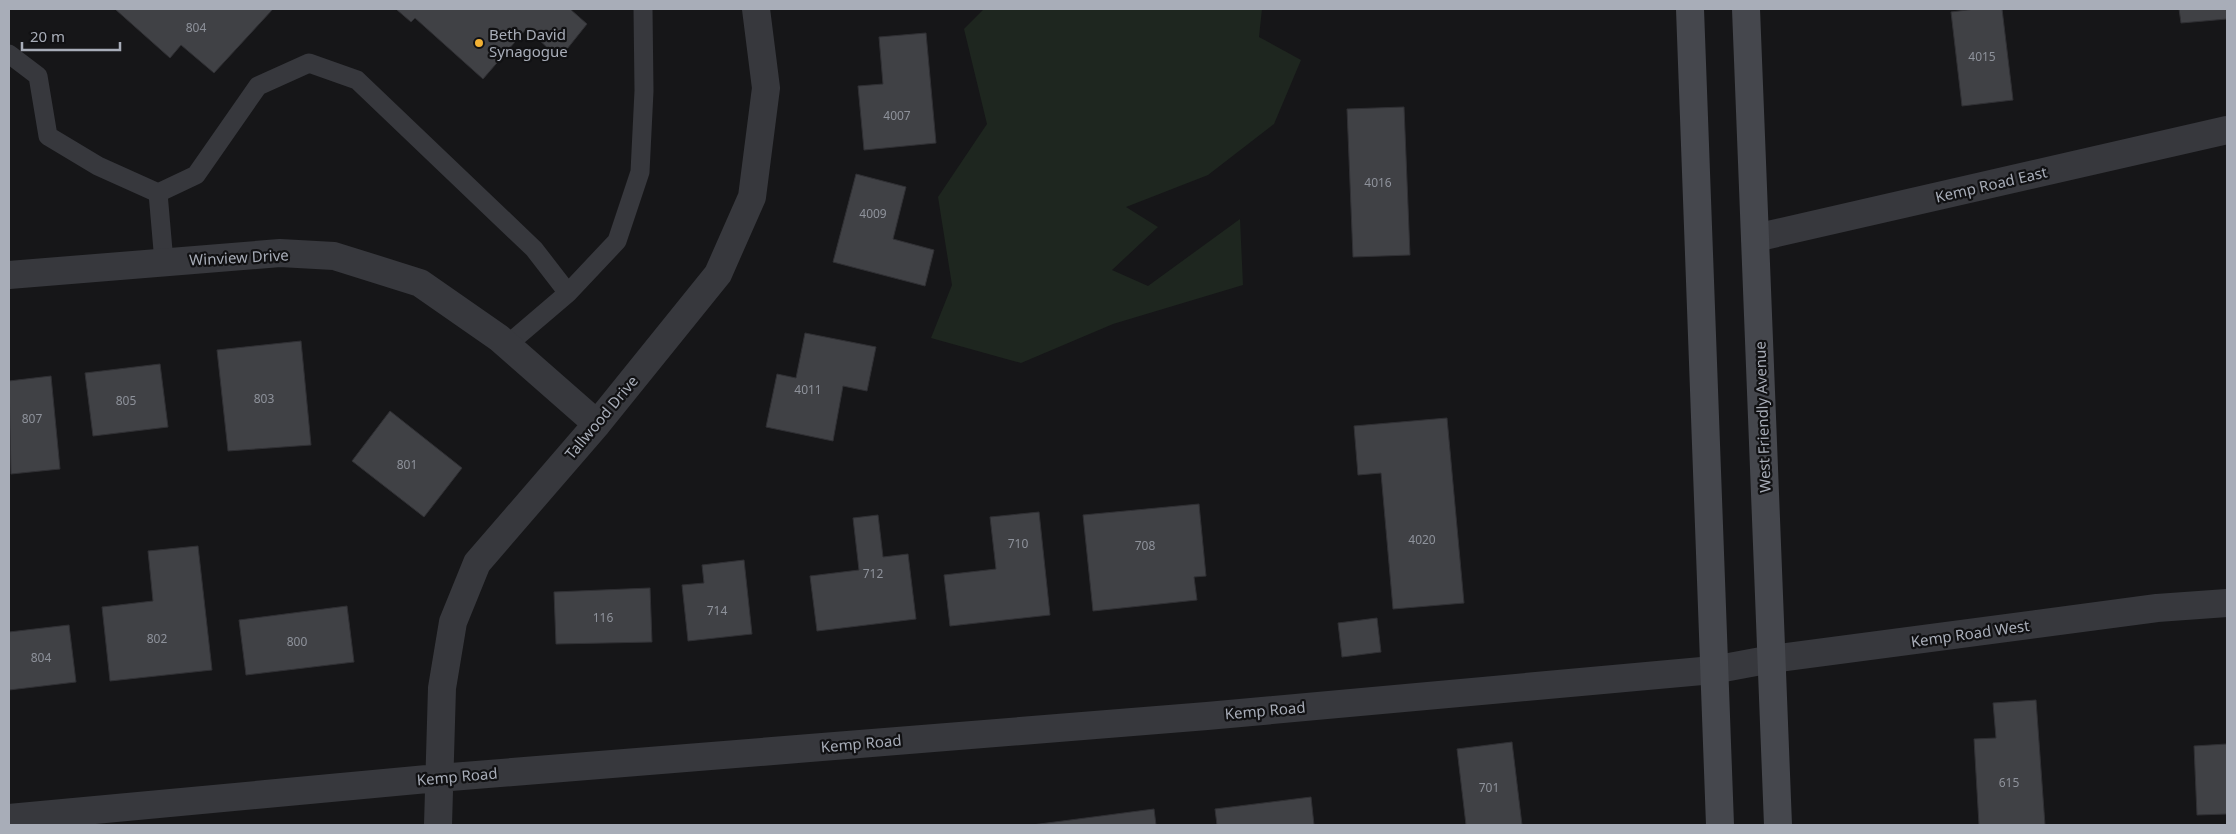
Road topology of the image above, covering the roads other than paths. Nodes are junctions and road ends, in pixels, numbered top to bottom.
1 (643, 9) edge
2 (756, 9) edge
3 (1690, 9) edge
4 (1746, 9) edge
5 (9, 54) edge
6 (2227, 130) edge
7 (158, 193) junction
8 (1755, 238) junction
9 (164, 262) junction
10 (9, 275) edge
11 (568, 293) junction
12 (508, 345) junction
13 (596, 424) junction
14 (2227, 603) edge
15 (1772, 659) junction
16 (1713, 670) junction
17 (438, 778) junction
18 (9, 818) edge
19 (438, 825) edge
20 (1720, 825) edge
21 (1778, 825) edge

1 - 11 lane
2 - 13 street, Tallwood Drive
3 - 16 main road
4 - 8 main road, West Friendly Avenue
5 - 7 lane
6 - 8 street, Kemp Road East
7 - 9 lane
7 - 11 lane
8 - 15 main road, West Friendly Avenue
9 - 10 street, Winview Drive
9 - 12 street, Winview Drive
11 - 12 lane
12 - 13 street, Winview Drive
13 - 17 street, Tallwood Drive
14 - 15 street, Kemp Road West
15 - 16 street, Kemp Road West
15 - 21 main road, West Friendly Avenue
16 - 17 street, Kemp Road
16 - 20 main road
17 - 18 street, Kemp Road
17 - 19 street, Tallwood Drive

